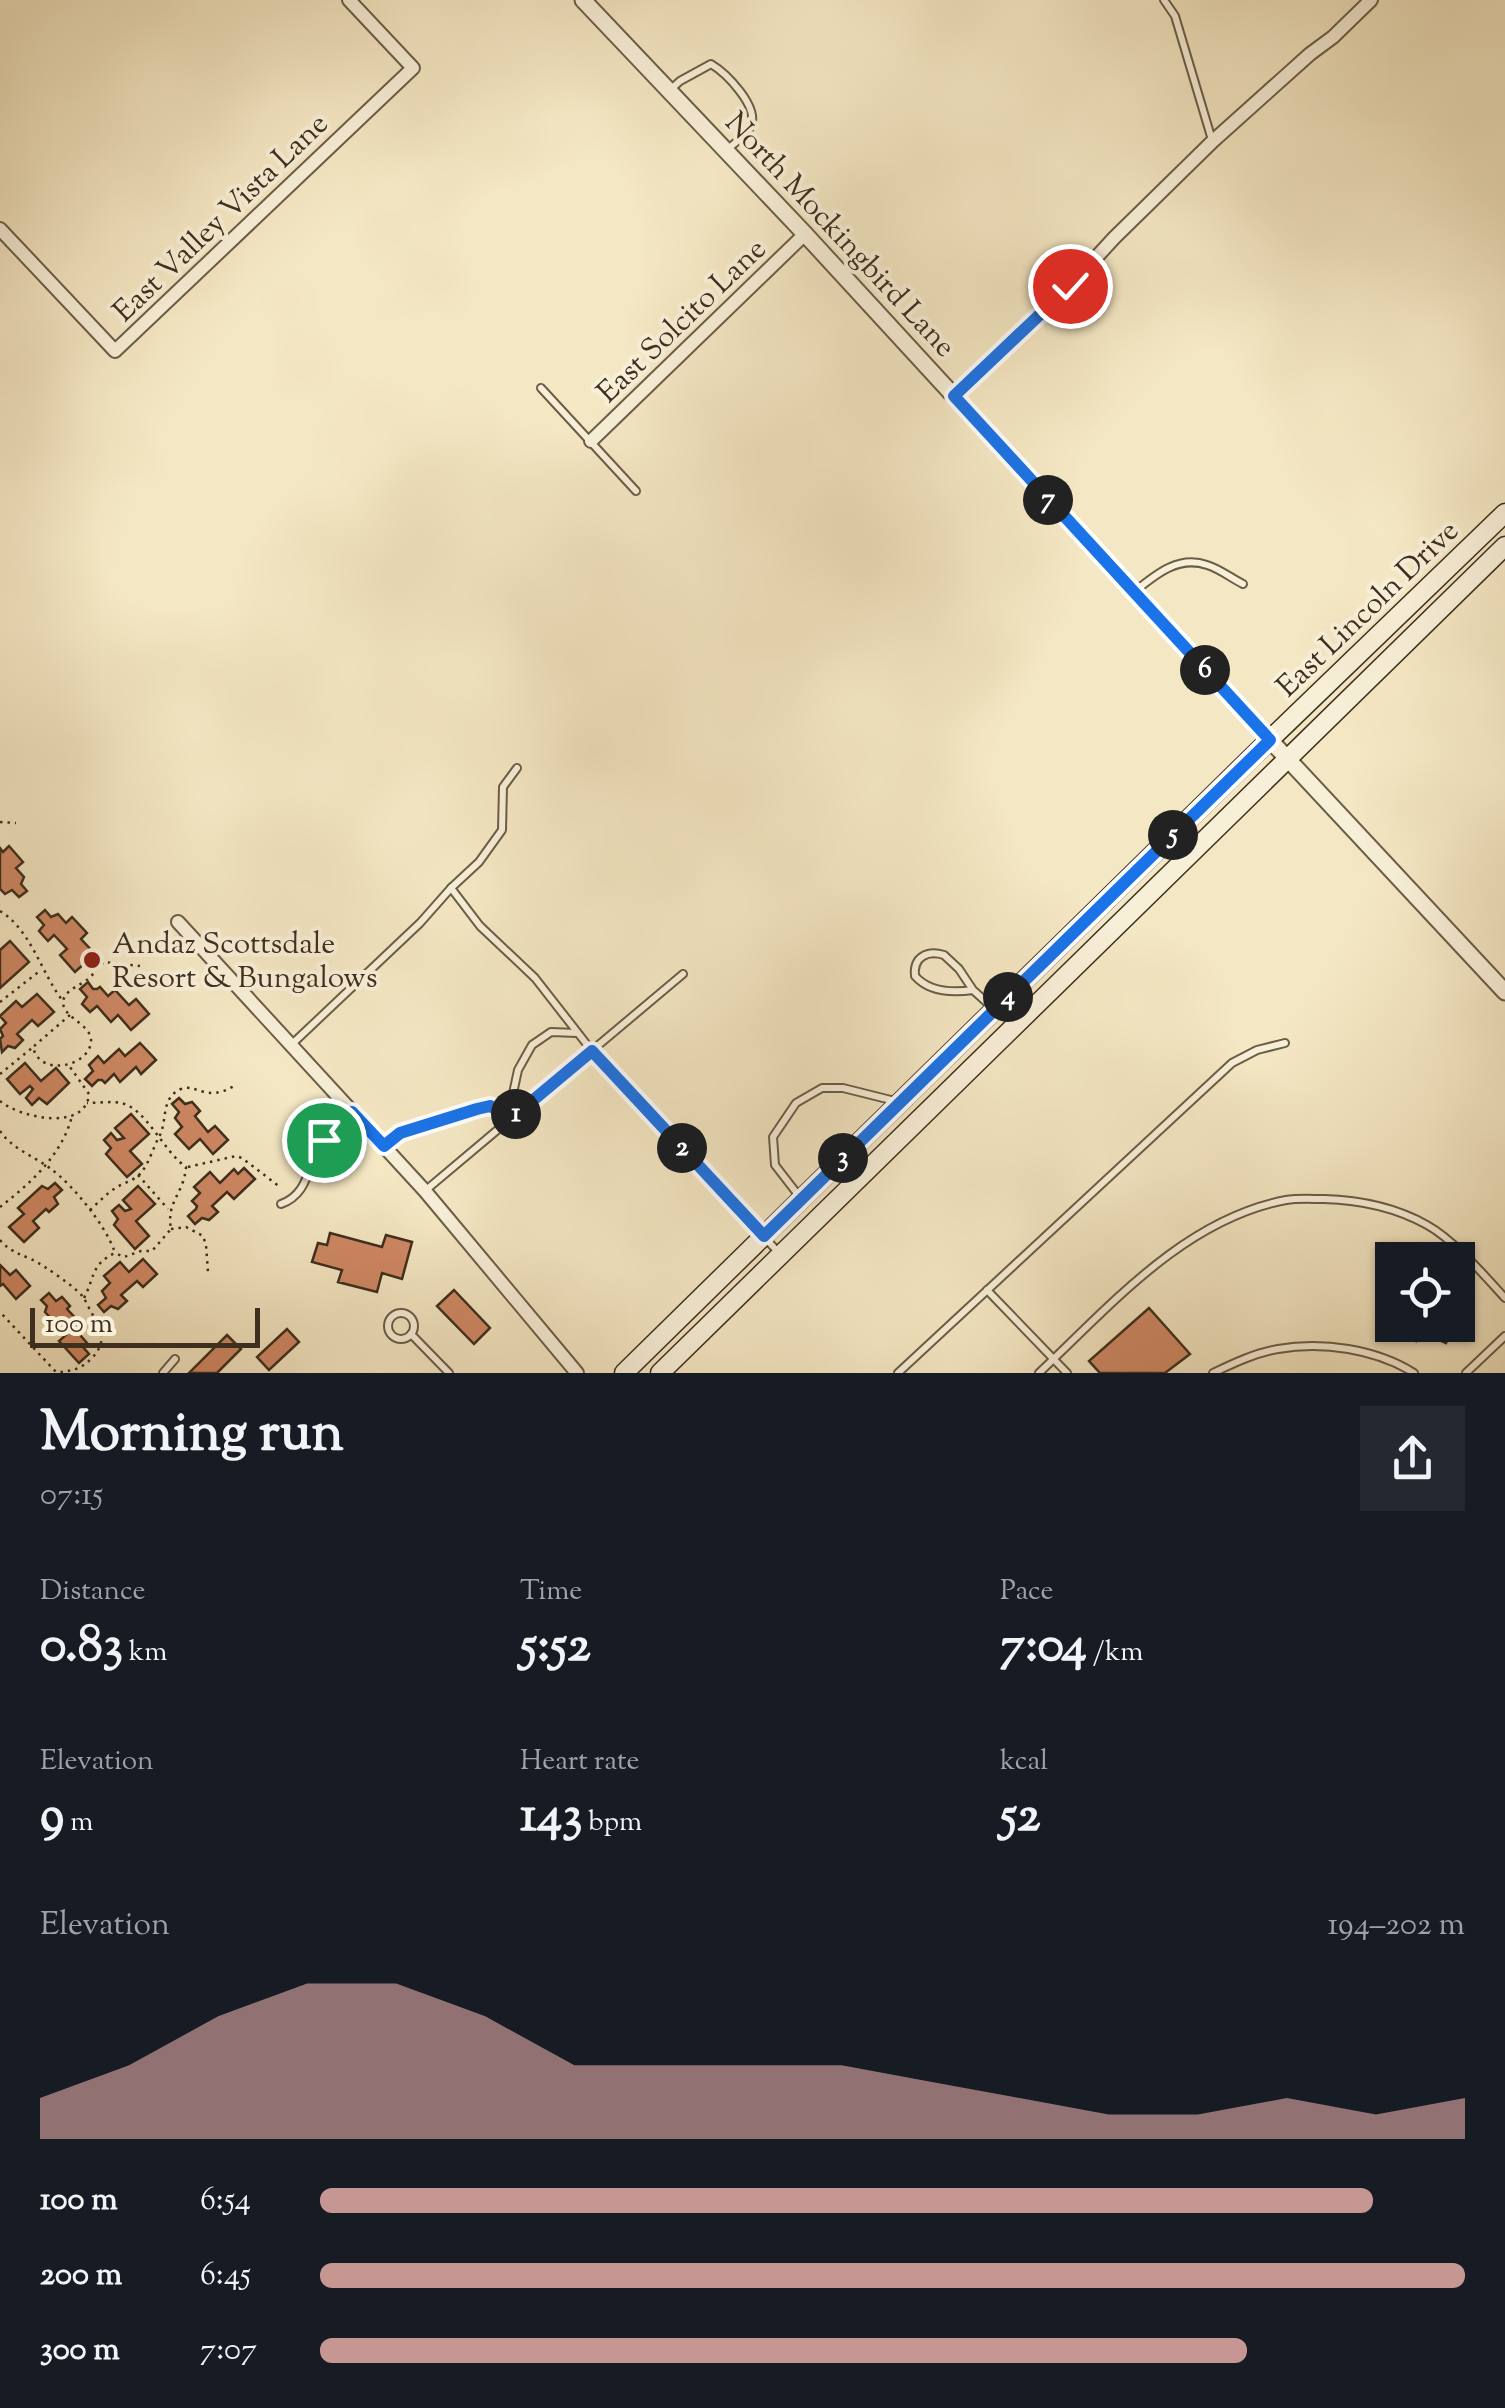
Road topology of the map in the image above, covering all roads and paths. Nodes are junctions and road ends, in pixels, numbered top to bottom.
1 (349, 0) edge
2 (582, 0) edge
3 (1164, 0) edge
4 (1371, 0) edge
5 (669, 91) junction
6 (1212, 142) junction
7 (726, 151) junction
8 (0, 230) edge
9 (804, 234) junction
10 (540, 388) dead end
11 (954, 396) junction
12 (592, 441) junction
13 (636, 491) dead end
14 (1505, 514) edge
15 (1505, 546) edge
16 (1243, 584) dead end
17 (1134, 592) junction
18 (1270, 740) junction
19 (1288, 759) junction
20 (517, 768) dead end
21 (0, 822) edge
22 (16, 823) dead end
23 (451, 888) junction
24 (0, 911) edge
25 (178, 922) dead end
26 (140, 966) dead end
27 (42, 969) junction
28 (1499, 973) edge
29 (683, 974) dead end
30 (972, 990) junction
31 (1505, 992) edge
32 (62, 1001) junction
33 (0, 1002) edge
34 (992, 1012) junction
35 (70, 1015) junction
36 (578, 1033) junction
37 (1008, 1033) junction
38 (1286, 1042) dead end
39 (290, 1045) junction
40 (33, 1047) junction
41 (592, 1051) junction
42 (70, 1064) junction
43 (0, 1074) edge
44 (234, 1086) dead end
45 (900, 1102) junction
46 (88, 1103) junction
47 (1, 1104) edge
48 (352, 1112) junction
49 (73, 1114) junction
50 (514, 1116) junction
51 (0, 1131) edge
52 (158, 1138) junction
53 (384, 1146) junction
54 (45, 1166) junction
55 (186, 1168) junction
56 (138, 1175) junction
57 (280, 1187) dead end
58 (424, 1191) junction
59 (802, 1199) junction
60 (281, 1204) dead end
61 (0, 1207) edge
62 (90, 1210) junction
63 (169, 1210) junction
64 (170, 1229) junction
65 (764, 1236) junction
66 (0, 1240) edge
67 (116, 1253) junction
68 (781, 1255) junction
69 (208, 1272) dead end
70 (987, 1290) junction
71 (84, 1298) junction
72 (1505, 1298) edge
73 (0, 1312) edge
74 (411, 1334) junction
75 (1505, 1336) edge
76 (175, 1359) dead end
77 (1054, 1359) junction
78 (164, 1373) edge
79 (450, 1373) edge
80 (577, 1373) edge
81 (624, 1373) edge
82 (660, 1373) edge
83 (898, 1373) edge
84 (1039, 1373) edge
85 (1067, 1373) edge
86 (1212, 1373) edge
87 (1414, 1373) edge
88 (1466, 1373) edge

1 - 8 street, East Valley Vista Lane
2 - 5 street, North Mockingbird Lane
3 - 6 lane
4 - 6 street
5 - 7 street, North Mockingbird Lane
5 - 7 lane
6 - 11 street
7 - 9 street, North Mockingbird Lane
9 - 11 street, North Mockingbird Lane
9 - 12 street, East Solcito Lane
10 - 12 lane
11 - 17 street, North Mockingbird Lane
12 - 13 lane
14 - 18 main road, East Lincoln Drive
15 - 19 main road, East Lincoln Drive
16 - 17 lane
17 - 18 street, North Mockingbird Lane
18 - 19 street, North Mockingbird Lane
18 - 34 main road, East Lincoln Drive
19 - 28 street, North Mockingbird Lane
19 - 37 main road, East Lincoln Drive
20 - 23 lane
21 - 22 path
23 - 36 lane
23 - 39 lane
24 - 27 path
25 - 39 street
26 - 32 path
27 - 32 path
27 - 33 path
28 - 31 street, North Mockingbird Lane
29 - 41 lane
30 - 30 lane
30 - 34 lane
32 - 35 path
34 - 37 main road
34 - 45 main road, East Lincoln Drive
35 - 40 path
35 - 42 path
36 - 41 lane
36 - 50 lane
37 - 68 main road, East Lincoln Drive
38 - 70 lane
39 - 48 street
40 - 42 path
40 - 43 path
41 - 50 lane
41 - 65 lane
42 - 46 path
44 - 52 path
45 - 59 main road, East Lincoln Drive
45 - 59 lane
46 - 49 path
46 - 52 path
47 - 49 path
48 - 53 street
48 - 60 lane
49 - 54 path
50 - 53 lane
50 - 58 lane
51 - 54 path
52 - 55 path
52 - 56 path
53 - 58 street
54 - 61 path
54 - 62 path
55 - 57 path
55 - 63 path
56 - 62 path
56 - 63 path
58 - 80 street
59 - 65 main road, East Lincoln Drive
62 - 67 path
63 - 64 path
64 - 67 path
64 - 69 path
65 - 68 lane
65 - 81 main road, East Lincoln Drive
66 - 71 path
67 - 71 path
68 - 82 main road, East Lincoln Drive
70 - 77 lane
70 - 83 lane
71 - 73 path
72 - 77 lane
74 - 74 lane
74 - 79 lane
75 - 88 lane
76 - 78 lane
77 - 84 lane
77 - 85 lane
86 - 87 lane

